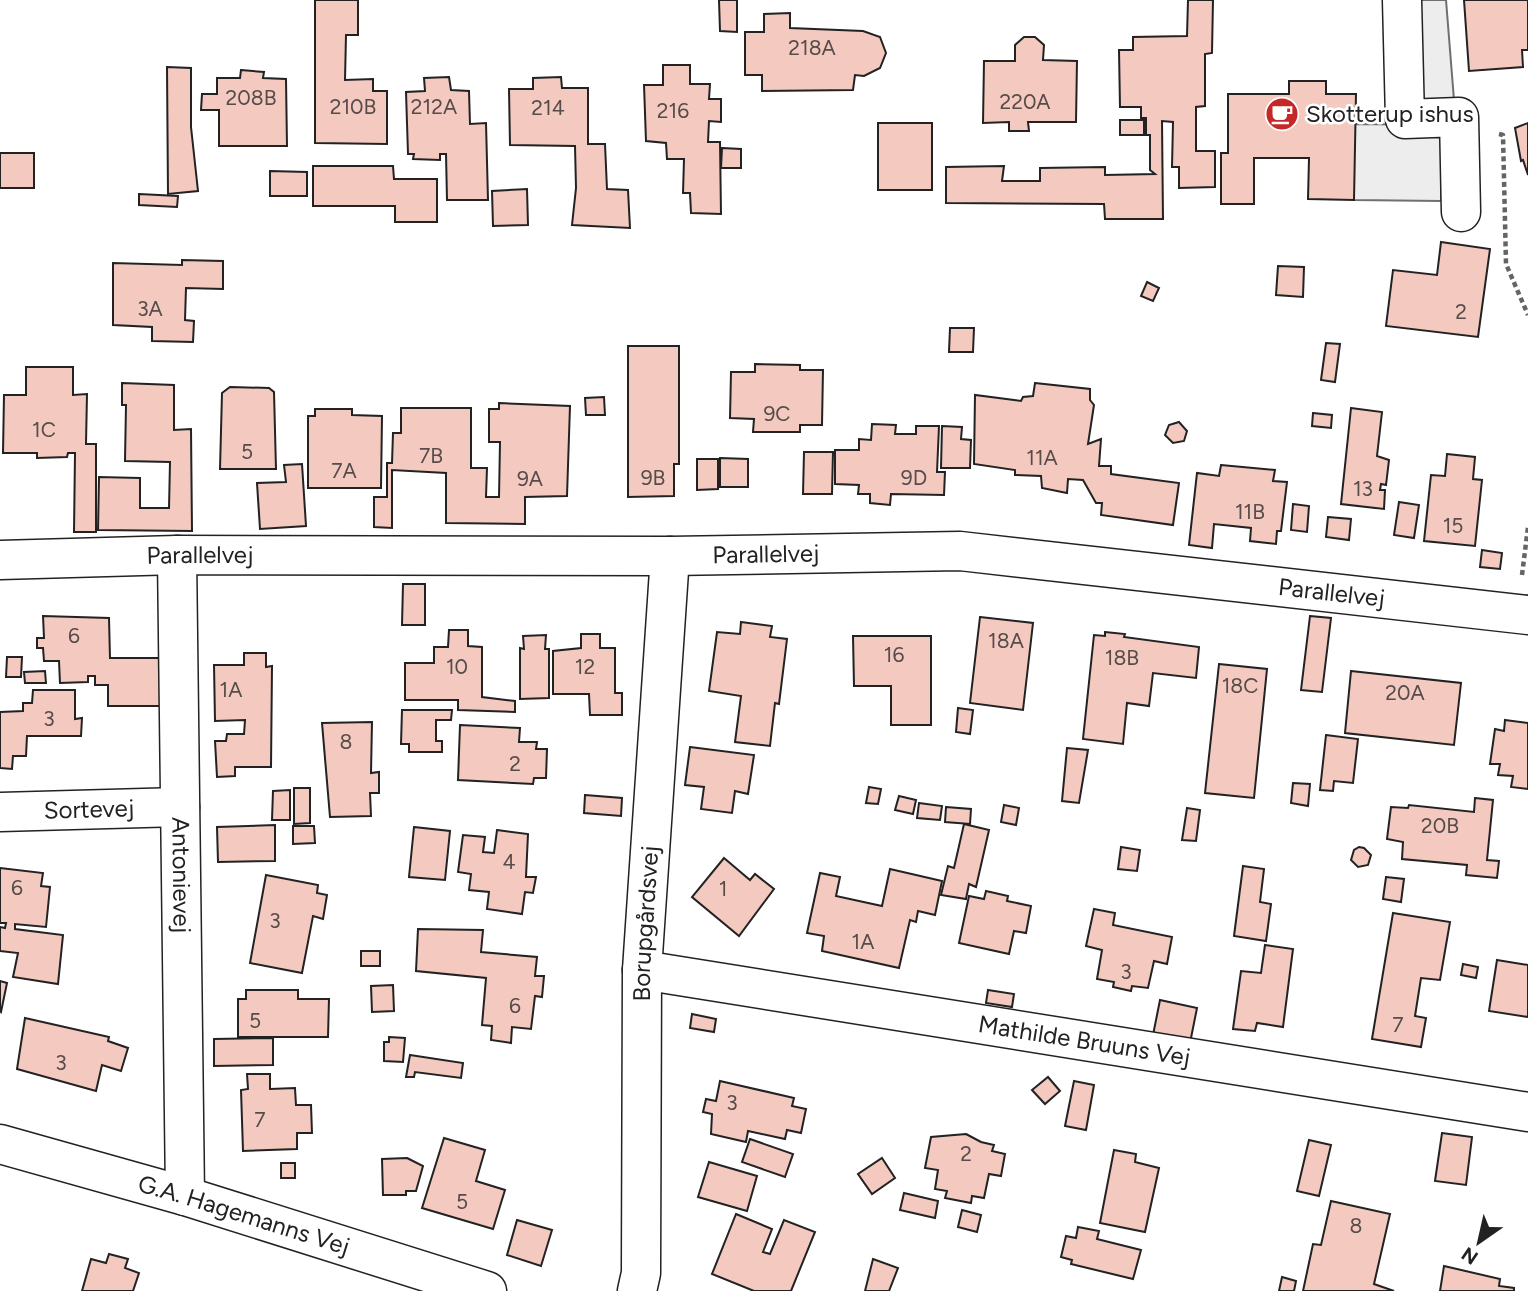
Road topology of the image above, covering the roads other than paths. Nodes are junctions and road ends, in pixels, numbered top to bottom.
1 (1402, 0) edge
2 (1461, 212) dead end
3 (177, 555) junction
4 (670, 556) junction
5 (0, 560) edge
6 (1522, 615) edge
7 (180, 807) junction
8 (0, 812) edge
9 (642, 970) junction
10 (1528, 1112) edge
11 (0, 1144) edge
12 (185, 1196) junction
13 (487, 1291) edge
14 (637, 1291) edge

1 - 2 street
3 - 4 street, Parallelvej
3 - 5 street, Parallelvej
3 - 7 street, Antonievej
4 - 6 street, Parallelvej
4 - 9 street, Borupgårdsvej
7 - 8 street, Sortevej
7 - 12 street, Antonievej
9 - 10 street, Mathilde Bruuns Vej
9 - 14 street, Borupgårdsvej
11 - 12 street, G.A. Hagemanns Vej
12 - 13 street, G.A. Hagemanns Vej

